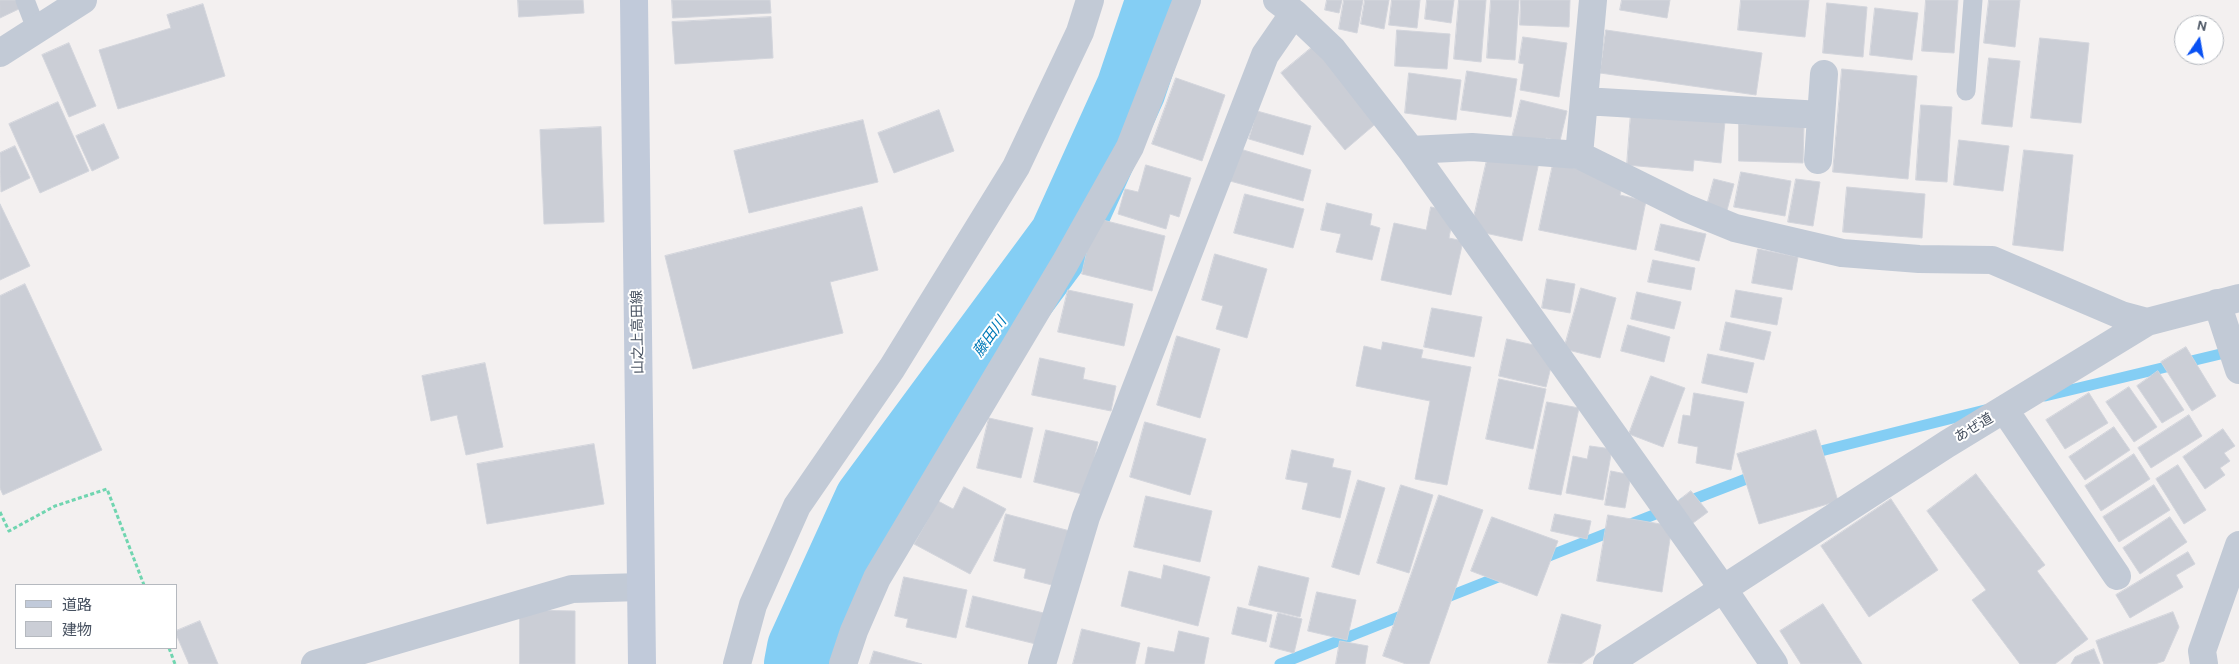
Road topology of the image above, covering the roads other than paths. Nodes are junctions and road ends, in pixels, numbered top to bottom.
1 (25, 0) edge
2 (83, 0) edge
3 (634, 0) edge
4 (1090, 0) edge
5 (1186, 0) edge
6 (1593, 0) edge
7 (1973, 0) edge
8 (1285, 6) edge
9 (36, 31) junction
10 (0, 53) edge
11 (1824, 74) dead end
12 (1966, 90) dead end
13 (1584, 101) junction
14 (1821, 115) junction
15 (1412, 150) junction
16 (1579, 156) junction
17 (1818, 160) dead end
18 (2228, 300) edge
19 (2147, 322) junction
20 (2239, 370) edge
21 (2004, 409) junction
22 (2239, 545) edge
23 (2117, 576) dead end
24 (641, 587) junction
25 (1724, 590) junction
26 (316, 664) edge
27 (642, 664) edge
28 (738, 664) edge
29 (843, 664) edge
30 (1042, 664) edge
31 (1607, 664) edge
32 (1774, 664) edge
33 (2204, 664) edge

1 - 9 lane
2 - 9 street
3 - 24 street, 山之上高田線
4 - 28 street
5 - 29 street
6 - 13 street
7 - 12 lane
8 - 15 street
8 - 30 street
9 - 10 street
11 - 14 street
13 - 14 street
13 - 16 street
14 - 17 street
15 - 16 street
15 - 25 street
16 - 19 street
18 - 19 street, あぜ道
18 - 20 street
19 - 21 street, あぜ道
21 - 23 street
21 - 25 street, あぜ道
22 - 33 street
24 - 26 street
24 - 27 street, 山之上高田線
25 - 31 street, あぜ道
25 - 32 street

